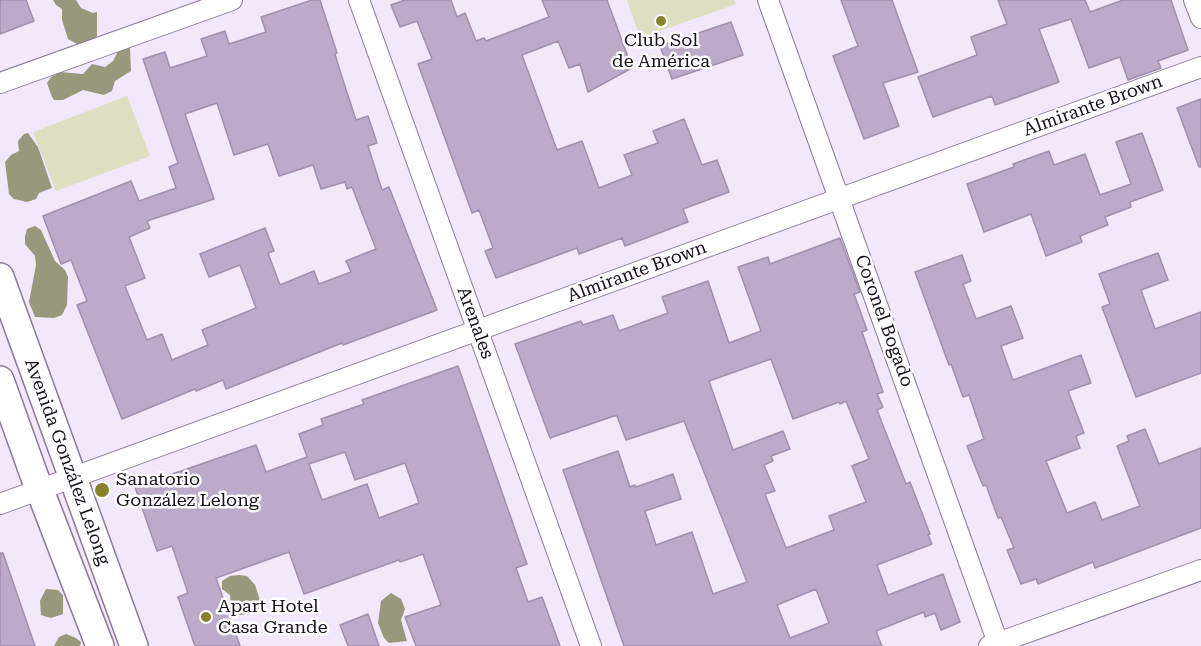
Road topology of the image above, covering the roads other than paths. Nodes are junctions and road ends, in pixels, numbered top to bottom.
1 (232, 0) edge
2 (358, 0) edge
3 (768, 0) edge
4 (1194, 0) edge
5 (1201, 18) edge
6 (1201, 67) edge
7 (0, 83) edge
8 (840, 198) junction
9 (0, 277) edge
10 (477, 330) junction
11 (0, 380) edge
12 (72, 477) junction
13 (40, 489) junction
14 (0, 504) edge
15 (1201, 570) edge
16 (994, 644) edge
17 (100, 646) edge
18 (134, 646) edge
19 (591, 646) edge

1 - 7 street
2 - 10 street, Arenales
3 - 8 street, Coronel Bogado
4 - 5 street
6 - 8 street, Almirante Brown
8 - 10 street, Almirante Brown
8 - 16 street, Coronel Bogado
9 - 12 main road, Avenida González Lelong
10 - 12 street, Almirante Brown
10 - 19 street, Arenales
11 - 13 main road, Avenida González Lelong
12 - 13 street, Almirante Brown
12 - 18 main road, Avenida González Lelong
13 - 14 street, Almirante Brown
13 - 17 main road, Avenida González Lelong
15 - 16 street

